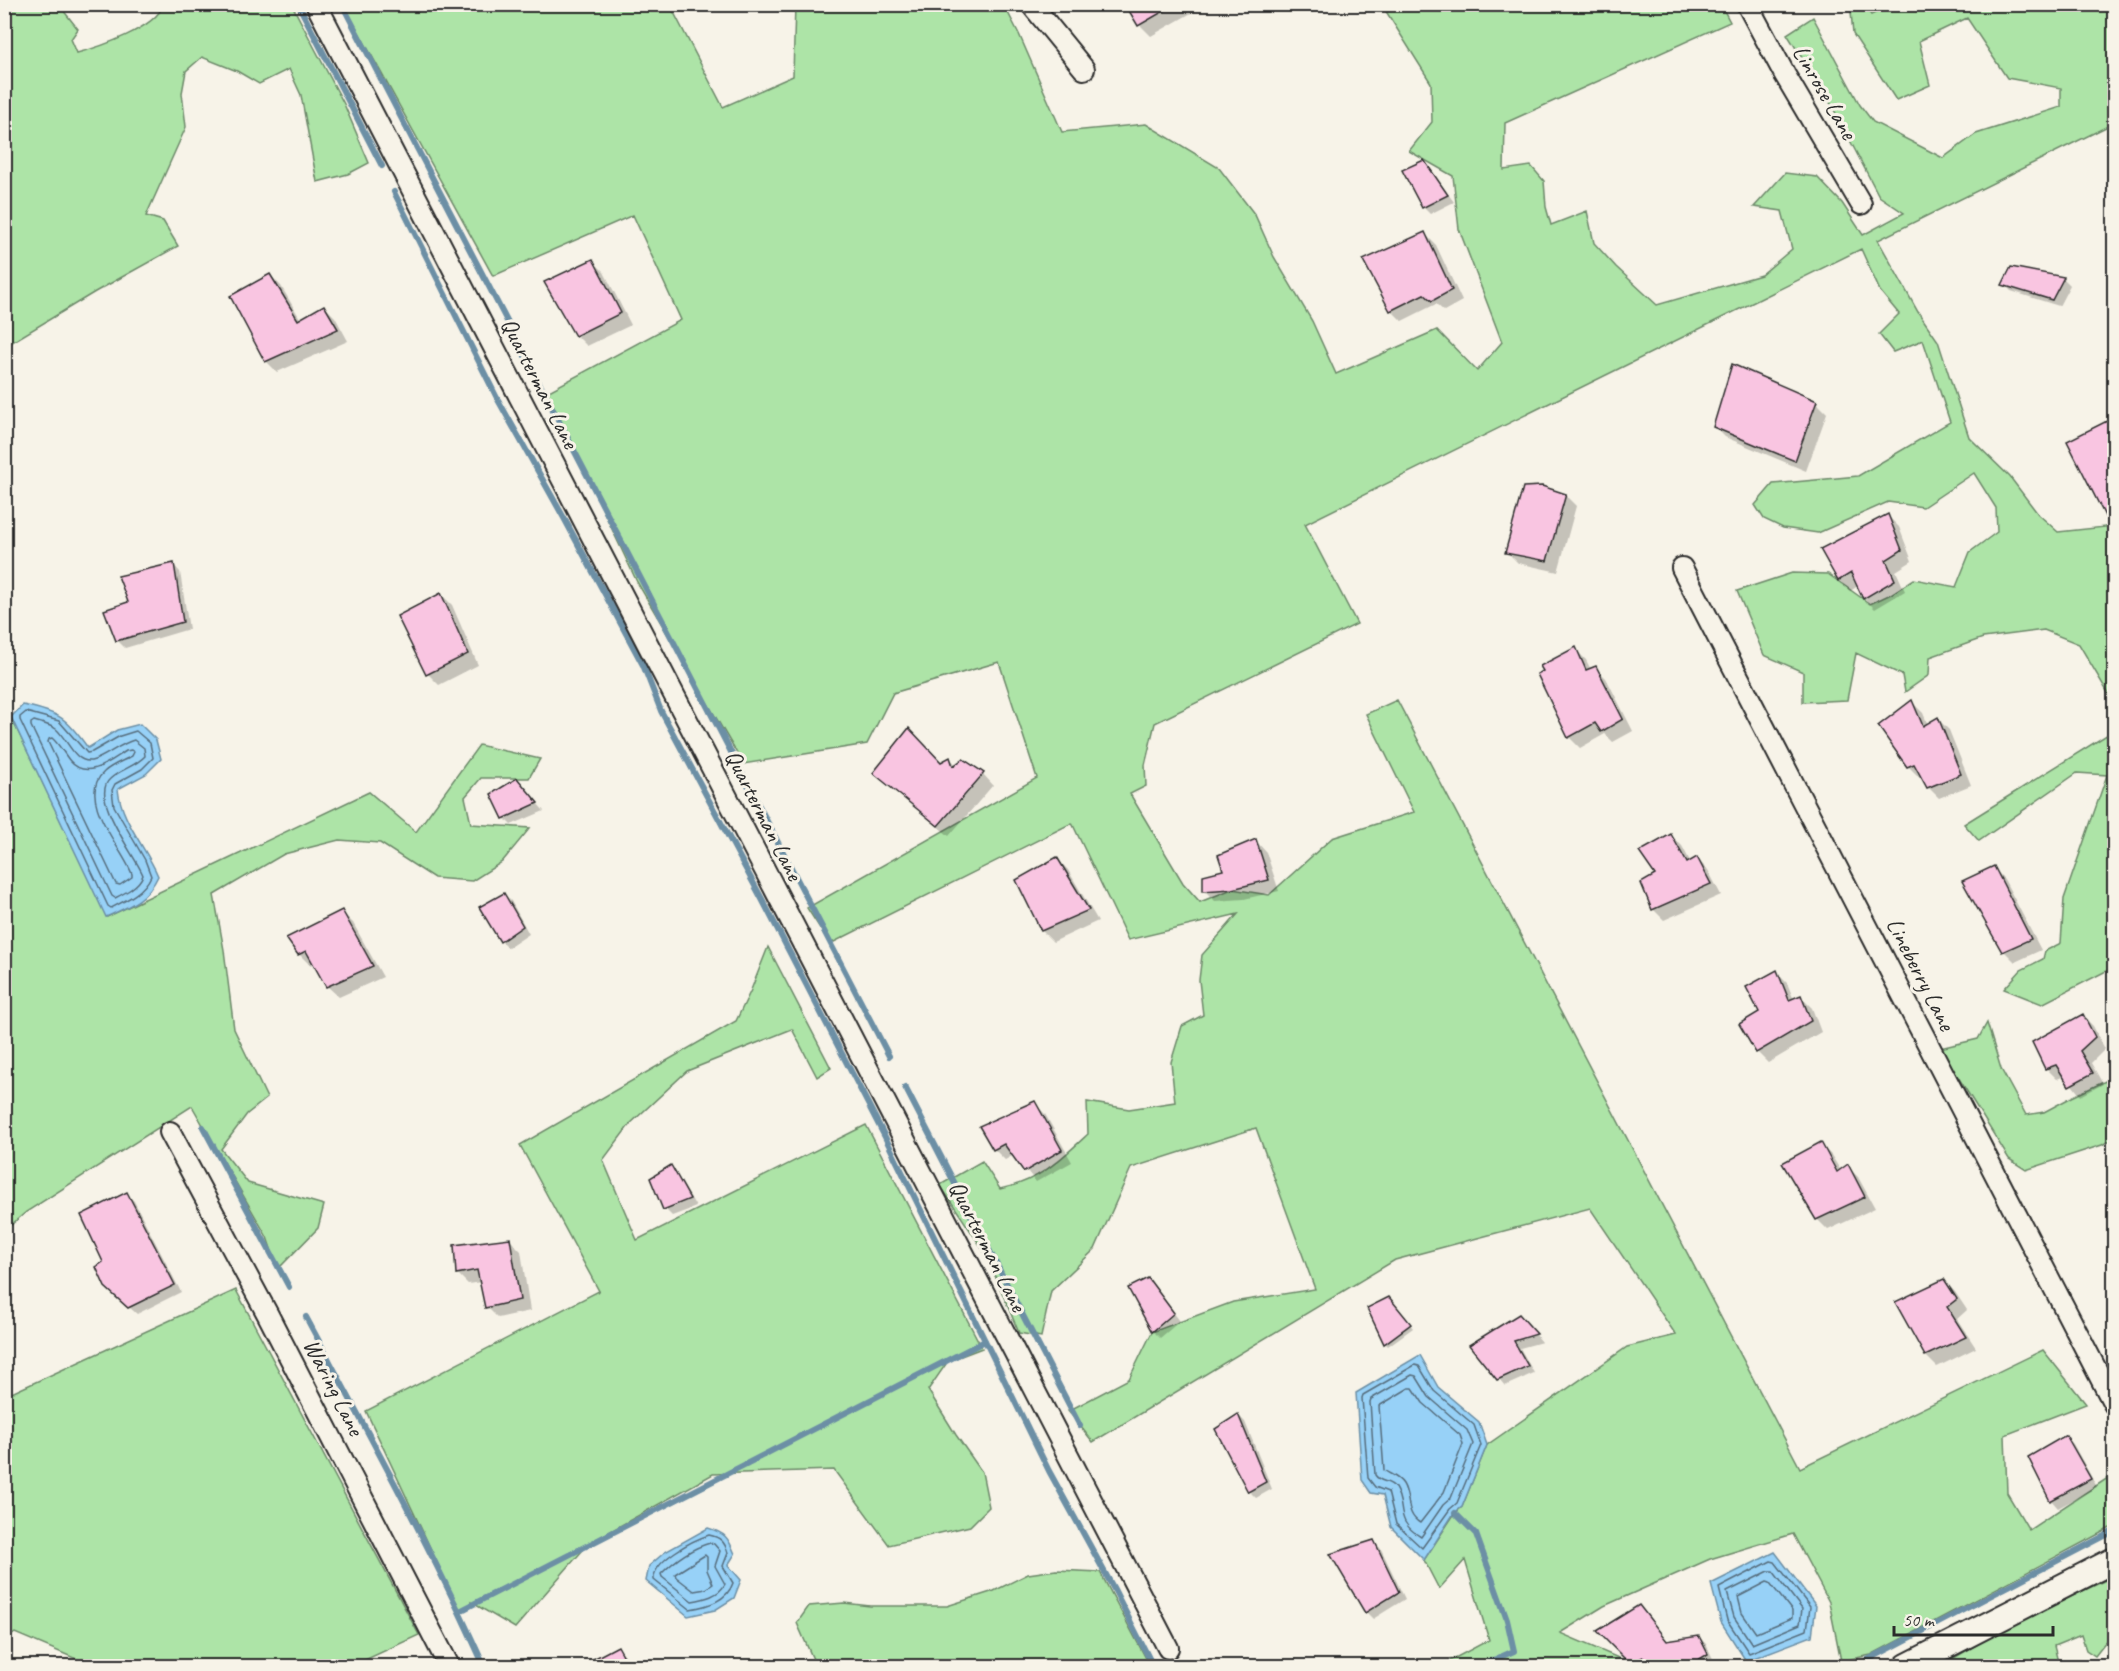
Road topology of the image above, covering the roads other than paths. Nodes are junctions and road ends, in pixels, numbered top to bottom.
1 (316, 4) edge
2 (1031, 4) edge
3 (1747, 4) edge
4 (1084, 69) dead end
5 (1861, 204) dead end
6 (1682, 568) dead end
7 (170, 1132) dead end
8 (2115, 1404) edge
9 (2115, 1560) edge
10 (1168, 1648) dead end
11 (449, 1666) edge
12 (1907, 1666) edge

1 - 10 street, Quarterman Lane
2 - 4 street
3 - 5 street, Linrose Lane
6 - 8 street, Lineberry Lane
7 - 11 street, Waring Lane
9 - 12 street

